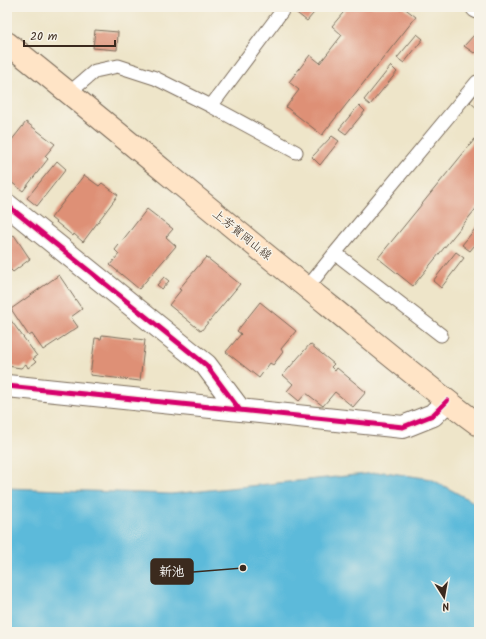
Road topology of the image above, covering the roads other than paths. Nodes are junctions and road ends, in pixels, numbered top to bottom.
1 (282, 11) dead end
2 (7, 43) edge
3 (477, 82) dead end
4 (69, 93) junction
5 (211, 106) junction
6 (296, 152) dead end
7 (7, 206) edge
8 (335, 253) junction
9 (307, 288) junction
10 (441, 335) dead end
11 (7, 386) edge
12 (447, 401) junction
13 (239, 409) junction
14 (479, 425) edge

1 - 5 lane
2 - 4 main road, 上芳賀岡山線
3 - 8 lane
4 - 5 lane
4 - 9 main road, 上芳賀岡山線
5 - 6 lane
7 - 13 street
8 - 9 lane
8 - 10 lane
9 - 12 main road, 上芳賀岡山線
11 - 13 street
12 - 13 street
12 - 14 main road, 上芳賀岡山線

